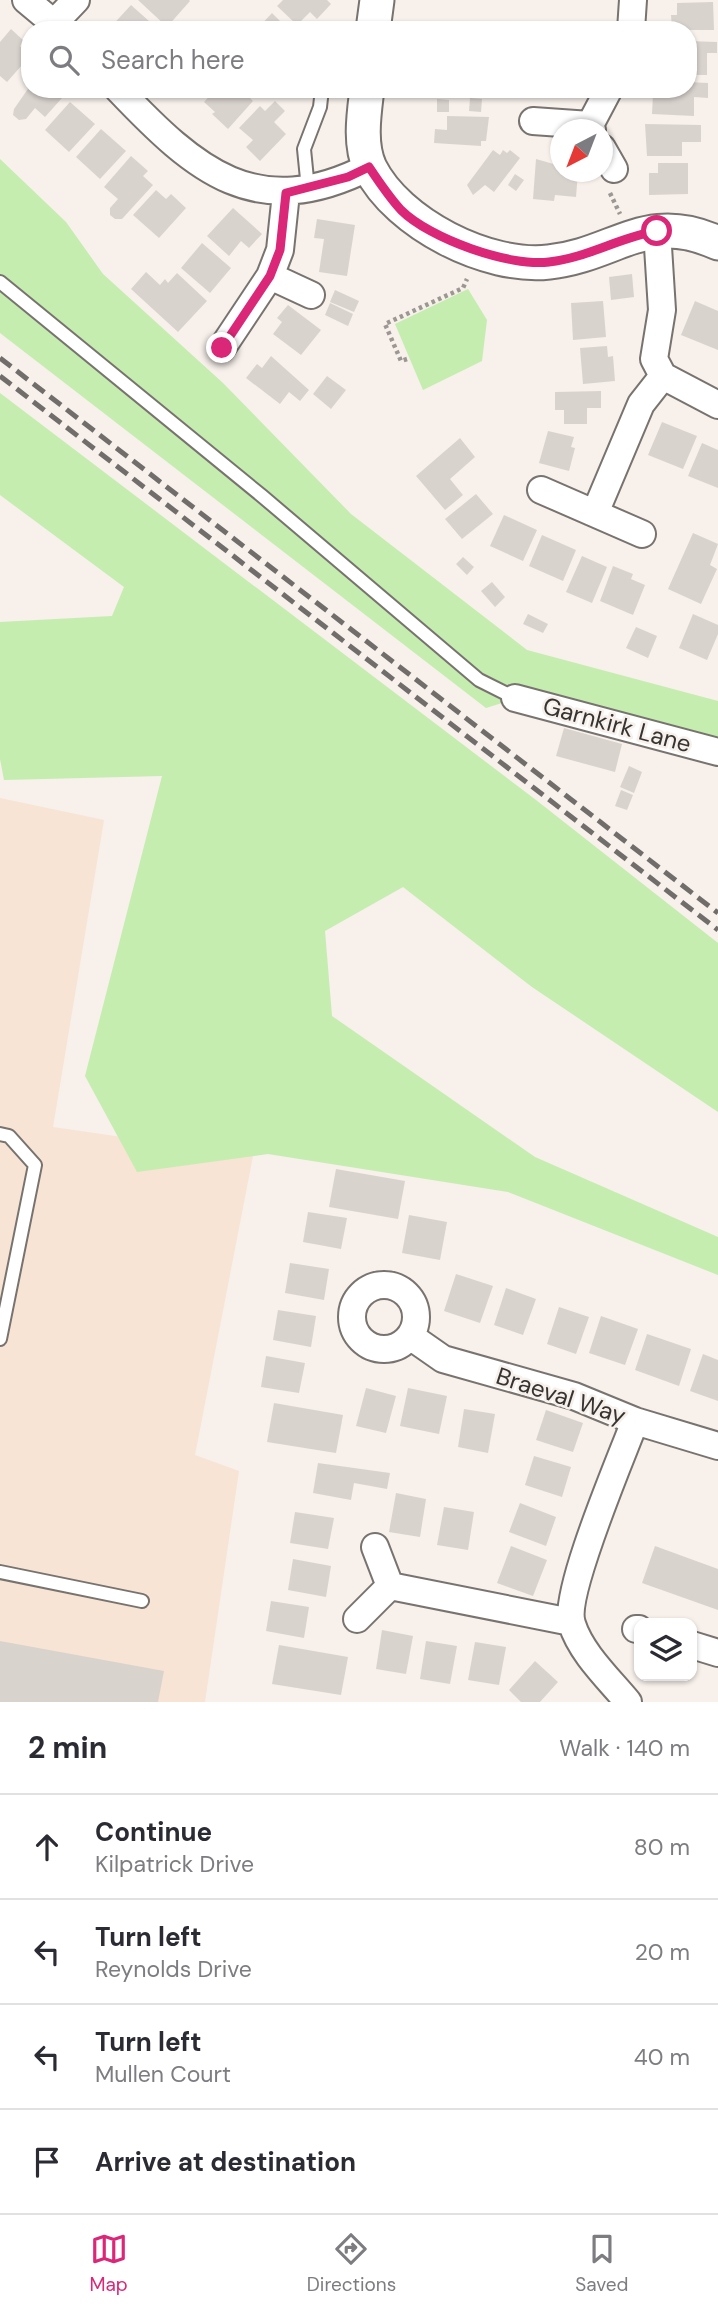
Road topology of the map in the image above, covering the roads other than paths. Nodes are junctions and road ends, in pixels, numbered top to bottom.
1 (26, 0) edge
2 (76, 0) edge
3 (377, 0) edge
4 (633, 0) edge
5 (52, 21) edge
6 (61, 21) edge
7 (374, 21) edge
8 (632, 21) edge
9 (128, 98) edge
10 (321, 98) edge
11 (366, 98) edge
12 (608, 98) edge
13 (604, 119) edge
14 (533, 121) dead end
15 (550, 127) edge
16 (369, 167) junction
17 (297, 191) junction
18 (644, 233) junction
19 (718, 243) edge
20 (270, 276) junction
21 (0, 282) edge
22 (311, 295) dead end
23 (222, 348) dead end
24 (663, 376) junction
25 (718, 405) edge
26 (541, 490) dead end
27 (595, 513) junction
28 (642, 534) dead end
29 (515, 698) joint
30 (718, 752) edge
31 (0, 1134) edge
32 (410, 1336) dead end
33 (0, 1339) edge
34 (635, 1421) junction
35 (718, 1446) edge
36 (375, 1547) dead end
37 (0, 1572) edge
38 (390, 1586) junction
39 (142, 1601) dead end
40 (357, 1619) dead end
41 (571, 1622) junction
42 (697, 1647) edge
43 (718, 1653) edge
44 (628, 1702) edge

1 - 5 street
2 - 6 street
3 - 7 street
4 - 8 street
9 - 17 street
10 - 17 lane
11 - 16 street
12 - 13 street
14 - 15 street
16 - 17 street
16 - 18 street
17 - 20 street
18 - 19 street
18 - 24 street
20 - 22 street
20 - 23 street
21 - 29 lane
24 - 25 street
24 - 27 street
26 - 27 street
27 - 28 street
29 - 30 street, Garnkirk Lane
31 - 33 lane
32 - 34 street, Braeval Way
34 - 35 street, Braeval Way
34 - 41 street
36 - 38 street
37 - 39 lane
38 - 40 street
38 - 41 street
41 - 44 street
42 - 43 street

